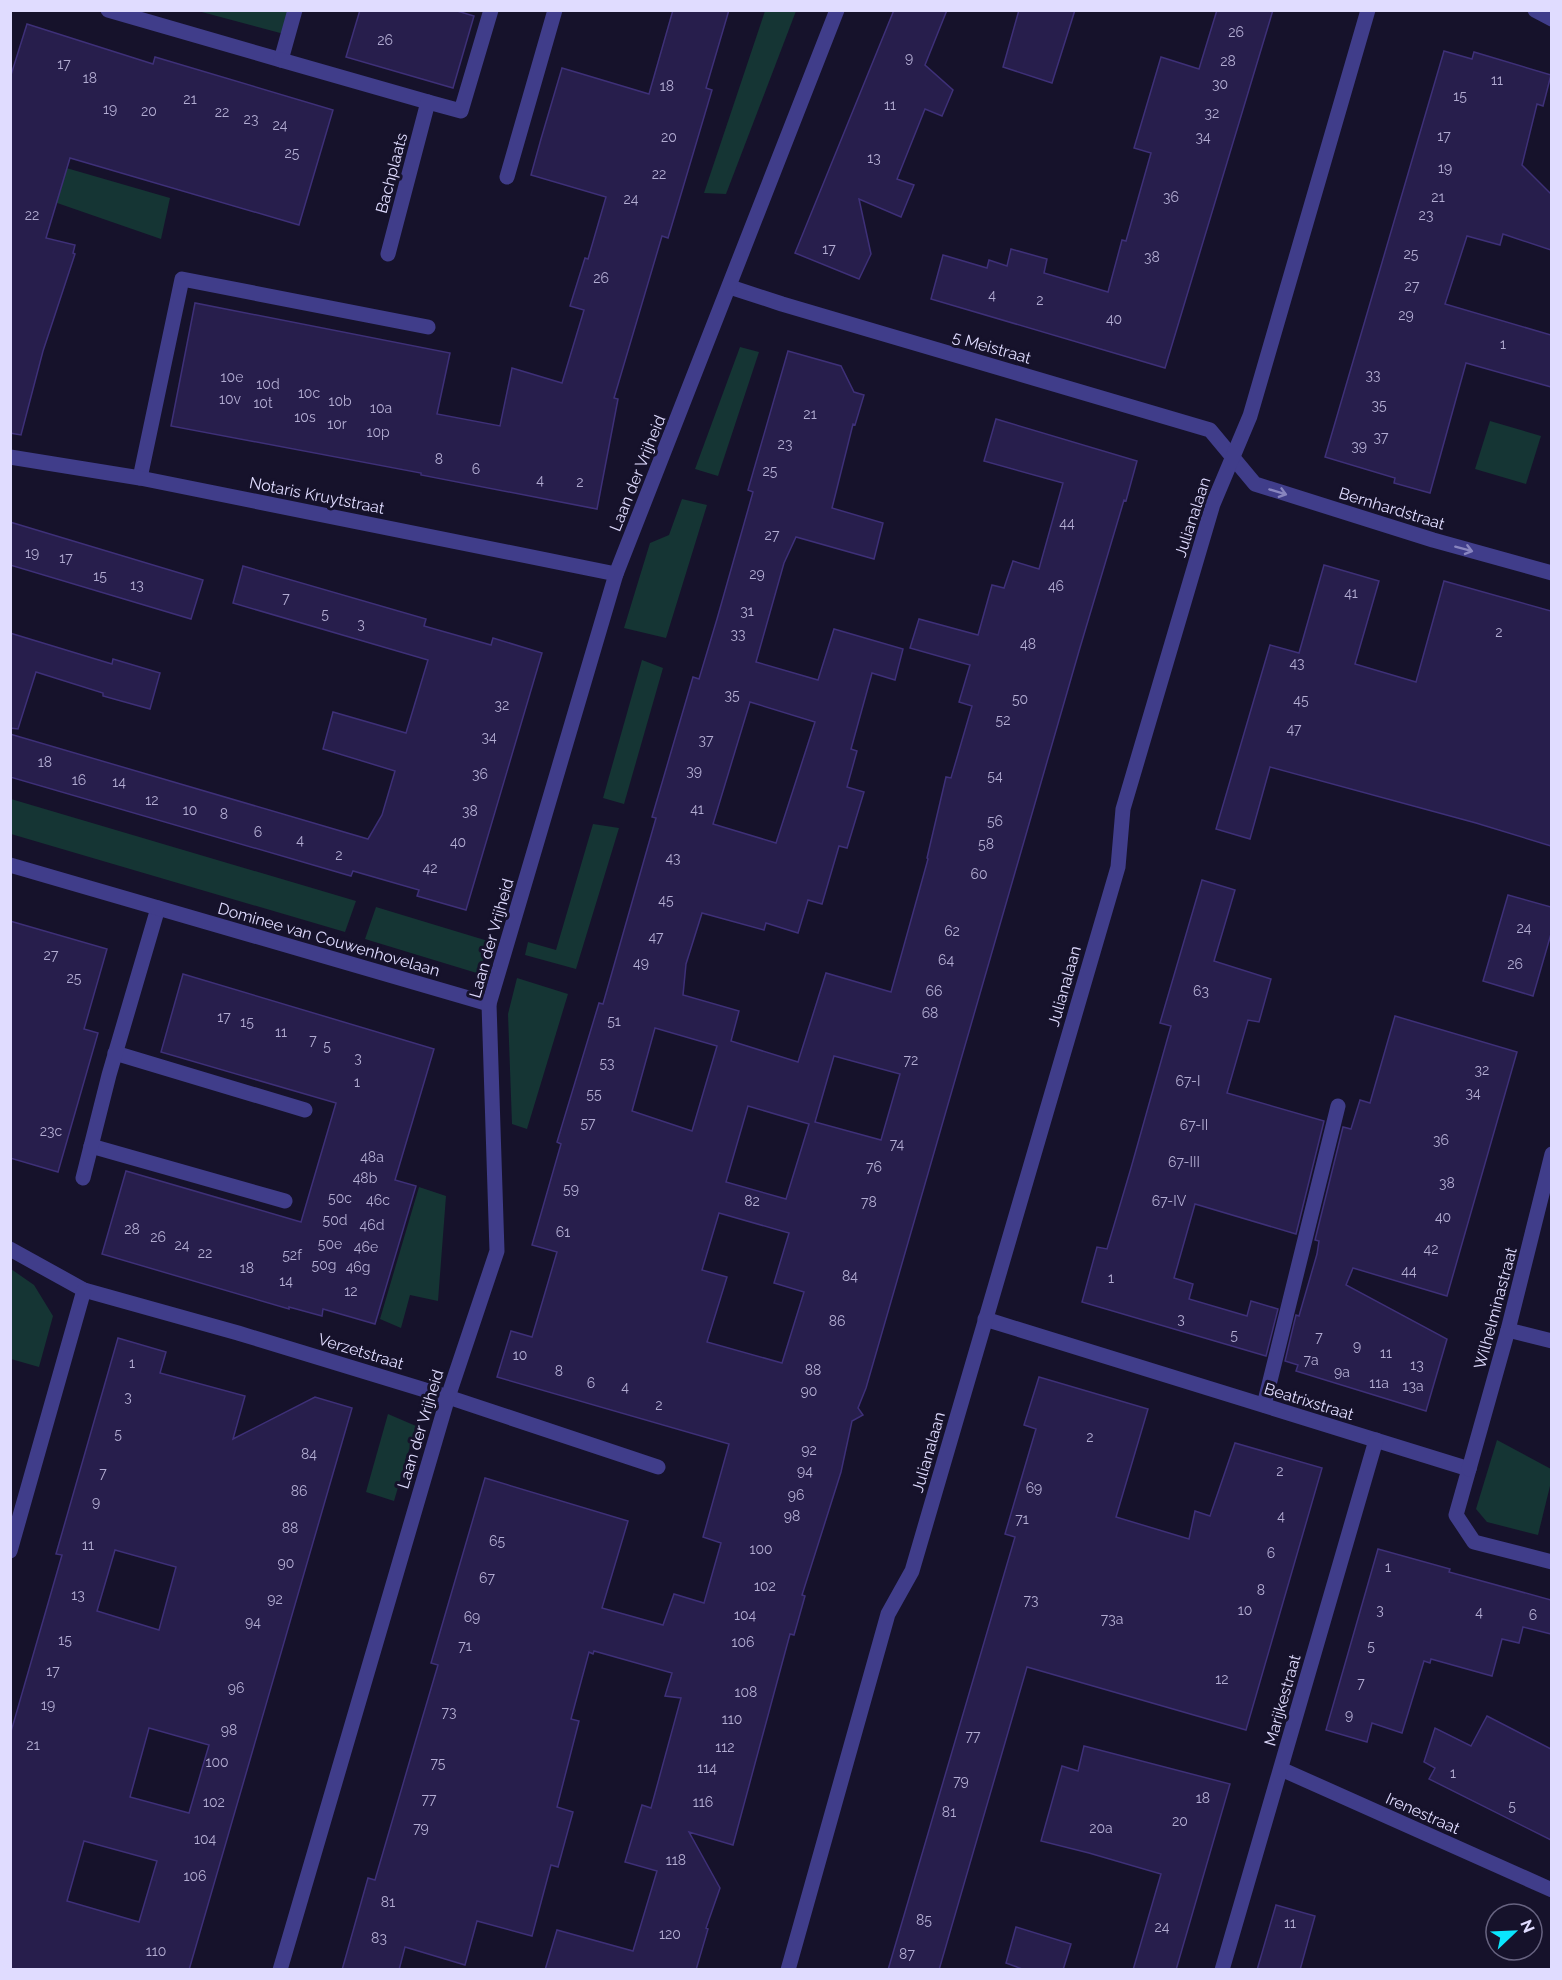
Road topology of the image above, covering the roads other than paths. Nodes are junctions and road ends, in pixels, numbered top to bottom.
1 (108, 10) edge
2 (295, 10) edge
3 (491, 10) edge
4 (555, 10) edge
5 (837, 10) edge
6 (1368, 10) edge
7 (1535, 10) edge
8 (1551, 19) edge
9 (281, 60) junction
10 (428, 102) junction
11 (507, 177) dead end
12 (388, 254) dead end
13 (730, 287) junction
14 (428, 327) dead end
15 (10, 457) edge
16 (1233, 458) junction
17 (140, 478) junction
18 (1551, 573) edge
19 (616, 574) junction
20 (10, 865) edge
21 (158, 908) junction
22 (489, 1004) junction
23 (115, 1053) junction
24 (1338, 1106) dead end
25 (305, 1110) dead end
26 (91, 1146) junction
27 (1551, 1154) edge
28 (83, 1178) dead end
29 (1547, 1193) edge
30 (285, 1200) dead end
31 (10, 1249) edge
32 (84, 1290) junction
33 (986, 1319) junction
34 (1508, 1330) junction
35 (1551, 1341) edge
36 (448, 1397) junction
37 (1264, 1405) junction
38 (1376, 1440) junction
39 (658, 1467) dead end
40 (1469, 1469) junction
41 (10, 1551) edge
42 (1551, 1562) edge
43 (1281, 1769) junction
44 (1551, 1890) edge
45 (280, 1970) edge
46 (788, 1970) edge
47 (1222, 1970) edge

1 - 9 street
2 - 9 street
3 - 10 street
4 - 11 street
5 - 13 street, Laan der Vrijheid
6 - 16 street, Julianalaan
7 - 8 street
9 - 10 street
10 - 12 street, Bachplaats
13 - 16 street, 5 Meistraat
13 - 19 street, Laan der Vrijheid
14 - 17 street
15 - 17 street, Notaris Kruytstraat
16 -> 18 street, Bernhardstraat
16 - 33 street, Julianalaan
17 - 19 street, Notaris Kruytstraat
19 - 22 street, Laan der Vrijheid
20 - 21 street, Dominee van Couwenhovelaan
21 - 22 street, Dominee van Couwenhovelaan
21 - 23 street
22 - 36 street, Laan der Vrijheid
23 - 25 street
23 - 26 street
24 - 37 street
26 - 28 street
26 - 30 street
27 - 29 street, Wilhelminastraat
29 - 34 street, Wilhelminastraat
31 - 32 street, Verzetstraat
32 - 36 street, Verzetstraat
32 - 41 street
33 - 37 street, Beatrixstraat
33 - 46 street, Julianalaan
34 - 35 street
34 - 40 street, Wilhelminastraat
36 - 39 street, Verzetstraat
36 - 45 street, Laan der Vrijheid
37 - 38 street, Beatrixstraat
38 - 40 street, Beatrixstraat
38 - 43 street, Marijkestraat
40 - 42 street
43 - 44 street, Irenestraat
43 - 47 street, Marijkestraat

